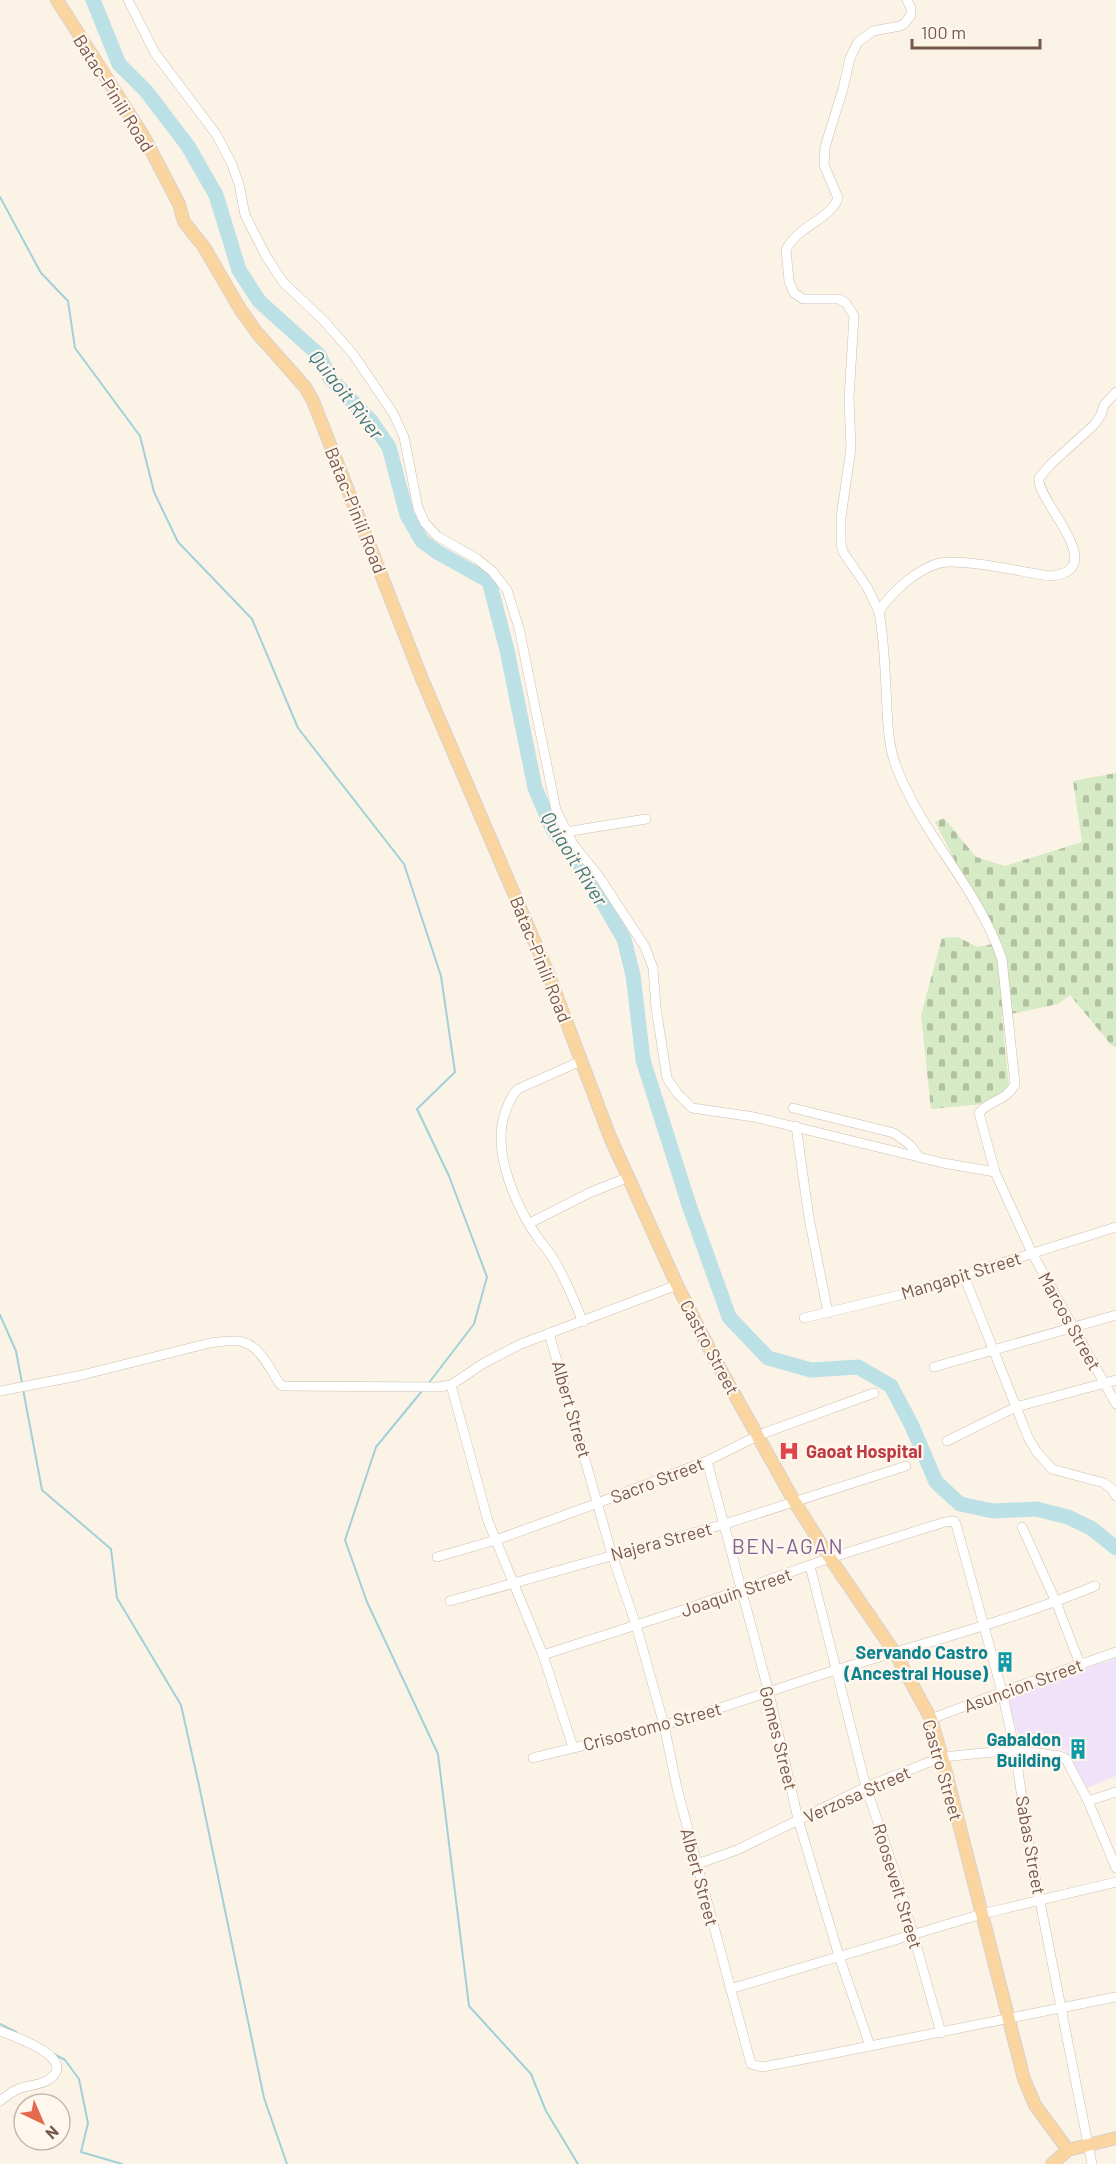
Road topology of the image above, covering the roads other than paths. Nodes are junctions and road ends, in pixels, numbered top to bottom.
1 (57, 0) edge
2 (128, 0) edge
3 (907, 0) edge
4 (1116, 392) edge
5 (879, 612) junction
6 (646, 819) dead end
7 (566, 832) junction
8 (581, 1061) junction
9 (793, 1108) dead end
10 (796, 1126) junction
11 (919, 1157) junction
12 (995, 1172) junction
13 (629, 1177) junction
14 (530, 1223) junction
15 (1116, 1227) edge
16 (1032, 1253) junction
17 (964, 1276) junction
18 (677, 1285) junction
19 (828, 1314) junction
20 (1116, 1315) edge
21 (804, 1318) dead end
22 (583, 1322) junction
23 (1075, 1326) junction
24 (549, 1333) junction
25 (994, 1350) junction
26 (934, 1367) dead end
27 (1116, 1380) edge
28 (1105, 1382) junction
29 (452, 1384) junction
30 (0, 1391) edge
31 (874, 1393) dead end
32 (1116, 1404) edge
33 (1016, 1407) junction
34 (759, 1435) junction
35 (947, 1441) dead end
36 (707, 1461) junction
37 (906, 1466) dead end
38 (1116, 1496) edge
39 (794, 1501) junction
40 (598, 1503) junction
41 (725, 1524) junction
42 (1022, 1527) dead end
43 (958, 1529) joint
44 (496, 1540) junction
45 (612, 1555) junction
46 (437, 1557) dead end
47 (830, 1558) junction
48 (810, 1566) junction
49 (515, 1583) junction
50 (1095, 1586) dead end
51 (741, 1590) junction
52 (450, 1601) dead end
53 (1056, 1602) junction
54 (636, 1625) junction
55 (985, 1627) junction
56 (1116, 1652) edge
57 (895, 1653) junction
58 (543, 1655) junction
59 (1080, 1664) junction
60 (837, 1670) junction
61 (1002, 1692) junction
62 (769, 1693) junction
63 (930, 1719) junction
64 (664, 1725) junction
65 (573, 1748) junction
66 (1016, 1750) junction
67 (942, 1757) junction
68 (533, 1758) dead end
69 (866, 1787) junction
70 (1116, 1792) edge
71 (1088, 1801) junction
72 (798, 1819) junction
73 (697, 1864) junction
74 (1116, 1868) edge
75 (1116, 1882) edge
76 (1040, 1899) junction
77 (982, 1914) junction
78 (914, 1935) junction
79 (839, 1956) junction
80 (730, 1989) junction
81 (1116, 1997) edge
82 (1060, 2008) junction
83 (1009, 2019) junction
84 (0, 2031) edge
85 (941, 2033) junction
86 (870, 2046) junction
87 (0, 2101) edge
88 (1116, 2138) edge
89 (1089, 2144) junction
90 (1068, 2150) junction
91 (1052, 2164) edge
92 (1092, 2164) edge

1 - 8 main road, Batac-Pinili Road
2 - 7 street
3 - 5 street
4 - 5 street
5 - 12 street, Marcos Street
6 - 7 street
7 - 10 street
8 - 13 main road, Castro Street
8 - 14 street
9 - 11 street
10 - 11 street
10 - 19 street
11 - 12 street
12 - 16 street, Marcos Street
13 - 14 street
13 - 18 main road, Castro Street
14 - 22 street
15 - 16 street, Mangapit Street
16 - 17 street, Mangapit Street
16 - 23 street, Marcos Street
17 - 19 street, Mangapit Street
17 - 25 street
18 - 22 street
18 - 34 main road, Castro Street
19 - 21 street, Mangapit Street
20 - 23 street
22 - 24 street
23 - 25 street
23 - 28 street, Marcos Street
24 - 29 street
24 - 40 street, Albert Street
25 - 26 street
25 - 33 street
27 - 28 street
28 - 32 street, Marcos Street
28 - 33 street
29 - 30 street
29 - 44 street, Crisostomo Street
31 - 34 street, Sacro Street
33 - 35 street
33 - 38 street
34 - 36 street, Sacro Street
34 - 39 main road, Castro Street
36 - 40 street, Sacro Street
36 - 41 street, Gomes Street
37 - 39 street, Najera Street
39 - 41 street, Najera Street
39 - 47 main road, Castro Street
40 - 44 street, Sacro Street
40 - 45 street, Albert Street
41 - 45 street, Najera Street
41 - 51 street, Gomes Street
42 - 53 street
43 - 47 street, Joaquin Street
43 - 55 street, Sabas Street
44 - 46 street, Sacro Street
44 - 49 street, Crisostomo Street
45 - 49 street, Najera Street
45 - 54 street, Albert Street
47 - 48 street, Joaquin Street
47 - 57 main road, Castro Street
48 - 51 street, Joaquin Street
48 - 60 street, Roosevelt Street
49 - 52 street, Najera Street
49 - 58 street, Crisostomo Street
50 - 53 street, Crisostomo Street
51 - 54 street, Joaquin Street
51 - 62 street, Gomes Street
53 - 55 street, Crisostomo Street
53 - 59 street
54 - 58 street, Joaquin Street
54 - 64 street, Albert Street
55 - 57 street, Crisostomo Street
55 - 61 street, Sabas Street
56 - 59 street, Asuncion Street
57 - 60 street, Crisostomo Street
57 - 63 main road, Castro Street
58 - 65 street, Crisostomo Street
59 - 61 street, Asuncion Street
60 - 62 street, Crisostomo Street
60 - 69 street, Roosevelt Street
61 - 63 street, Asuncion Street
61 - 66 street, Sabas Street
62 - 64 street, Crisostomo Street
62 - 72 street, Gomes Street
63 - 67 main road, Castro Street
64 - 65 street, Crisostomo Street
64 - 73 street, Albert Street
65 - 68 street
66 - 67 street, Verzosa Street
66 - 71 street, Verzosa Street
66 - 76 street, Sabas Street
67 - 69 street, Verzosa Street
67 - 77 main road, Castro Street
69 - 72 street, Verzosa Street
69 - 78 street, Roosevelt Street
70 - 71 street
71 - 74 street
72 - 73 street, Verzosa Street
72 - 79 street, Gomes Street
73 - 80 street, Albert Street
75 - 76 street
76 - 77 street
76 - 82 street, Sabas Street
77 - 78 street
77 - 83 main road, Castro Street
78 - 79 street
78 - 85 street, Roosevelt Street
79 - 80 street
79 - 86 street, Gomes Street
80 - 86 street, Albert Street
81 - 82 street, Albert Street
82 - 83 street, Albert Street
82 - 89 street, Sabas Street
83 - 85 street, Albert Street
83 - 90 main road, Castro Street
84 - 87 street
85 - 86 street, Albert Street
88 - 89 main road
89 - 90 main road
89 - 92 street, Sabas Street
90 - 91 main road

